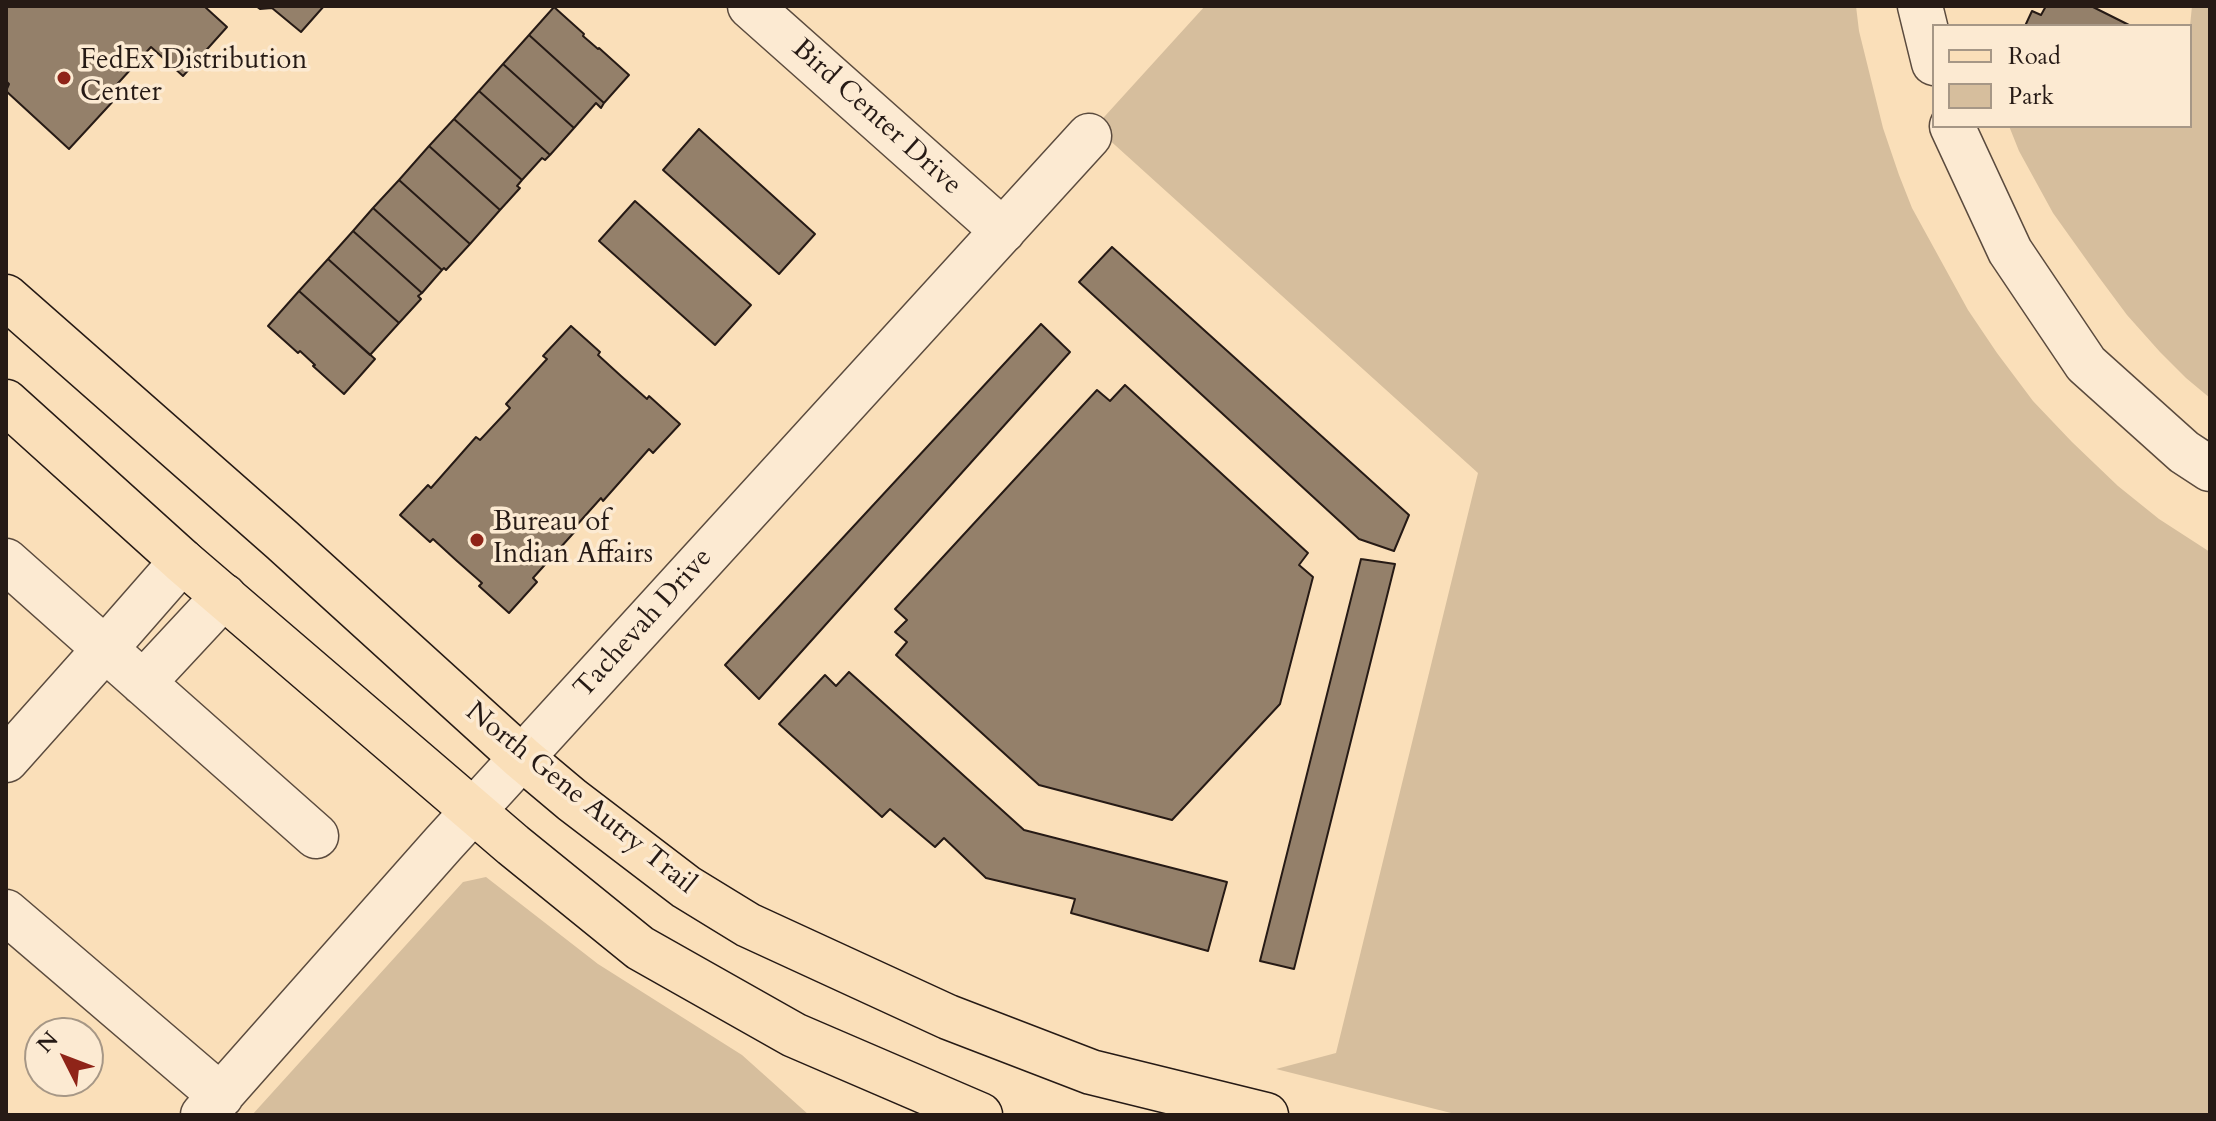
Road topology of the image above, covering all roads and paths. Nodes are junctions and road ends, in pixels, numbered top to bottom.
1 (750, 6) edge
2 (1920, 6) edge
3 (1932, 55) edge
4 (1953, 128) edge
5 (1089, 136) dead end
6 (1003, 231) junction
7 (6, 297) edge
8 (6, 402) edge
9 (2210, 469) edge
10 (6, 561) edge
11 (182, 561) junction
12 (224, 596) junction
13 (105, 649) junction
14 (143, 683) junction
15 (522, 758) junction
16 (6, 760) edge
17 (474, 811) junction
18 (316, 836) dead end
19 (6, 912) edge
20 (212, 1105) edge
21 (980, 1115) edge
22 (1266, 1115) edge

1 - 6 street, Bird Center Drive
2 - 3 street
4 - 9 street
5 - 6 street, Tachevah Drive
6 - 15 street, Tachevah Drive
7 - 15 main road, North Gene Autry Trail
8 - 11 main road
10 - 13 street
11 - 12 main road
11 - 13 street
12 - 14 street
12 - 17 main road
13 - 14 street
13 - 16 street
14 - 18 street
15 - 17 street, Tachevah Drive
15 - 22 main road, North Gene Autry Trail
17 - 20 street, Tachevah Drive
17 - 21 main road
19 - 20 street

